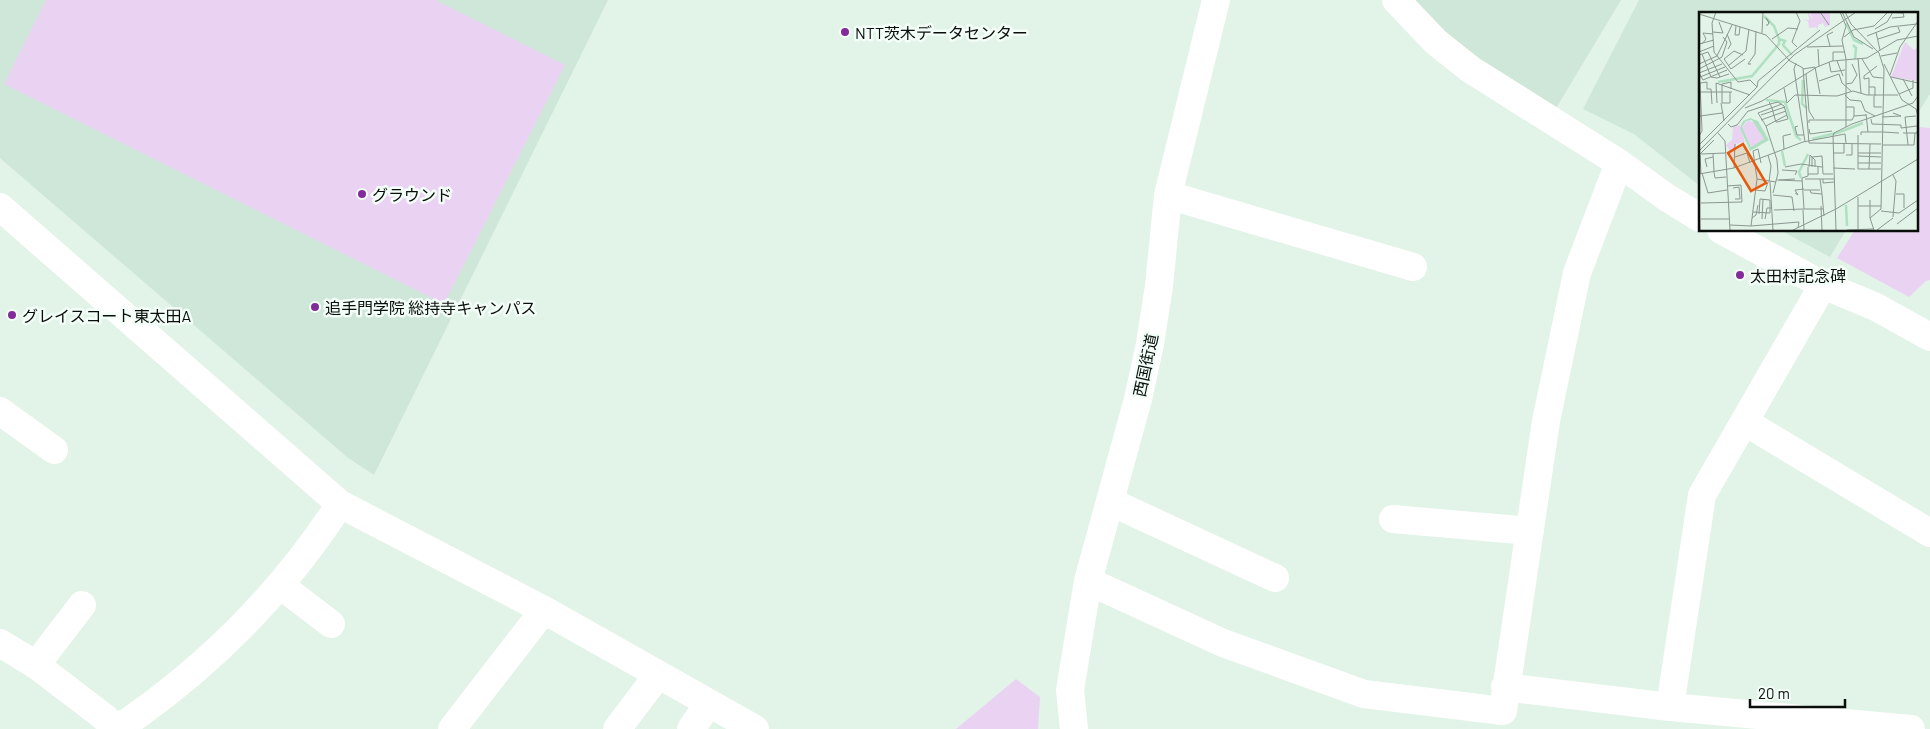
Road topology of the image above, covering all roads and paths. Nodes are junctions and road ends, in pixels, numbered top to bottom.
1 (1216, 0) edge
2 (1396, 0) edge
3 (1619, 163) junction
4 (1168, 195) junction
5 (0, 206) edge
6 (1699, 217) edge
7 (1723, 231) edge
8 (1413, 267) dead end
9 (1823, 285) junction
10 (1930, 338) edge
11 (0, 411) edge
12 (1744, 422) junction
13 (54, 450) dead end
14 (1111, 502) junction
15 (340, 504) junction
16 (1393, 519) dead end
17 (1530, 531) junction
18 (1930, 533) edge
19 (1275, 578) dead end
20 (1088, 581) junction
21 (280, 585) junction
22 (82, 605) dead end
23 (544, 610) junction
24 (331, 624) dead end
25 (0, 643) edge
26 (36, 665) junction
27 (658, 675) junction
28 (1505, 687) junction
29 (709, 703) junction
30 (1670, 707) junction
31 (113, 728) edge
32 (452, 729) edge
33 (617, 729) edge
34 (691, 729) edge
35 (755, 729) edge
36 (1074, 729) edge
37 (1911, 729) edge

1 - 4 street, 西国街道
2 - 3 street
3 - 6 street
3 - 17 street
4 - 8 street
4 - 14 street, 西国街道
5 - 15 street
7 - 9 street
9 - 10 street
9 - 12 street
11 - 13 street
12 - 18 street
12 - 30 street
14 - 19 street
14 - 20 street, 西国街道
15 - 21 street
15 - 23 street
16 - 17 street
17 - 28 street
20 - 28 street
20 - 36 street, 西国街道
21 - 24 street
21 - 31 street
22 - 26 street
23 - 27 street
23 - 32 street
25 - 26 street
26 - 31 street
27 - 29 street
27 - 33 street
28 - 30 street
29 - 34 street
29 - 35 street
30 - 37 street

